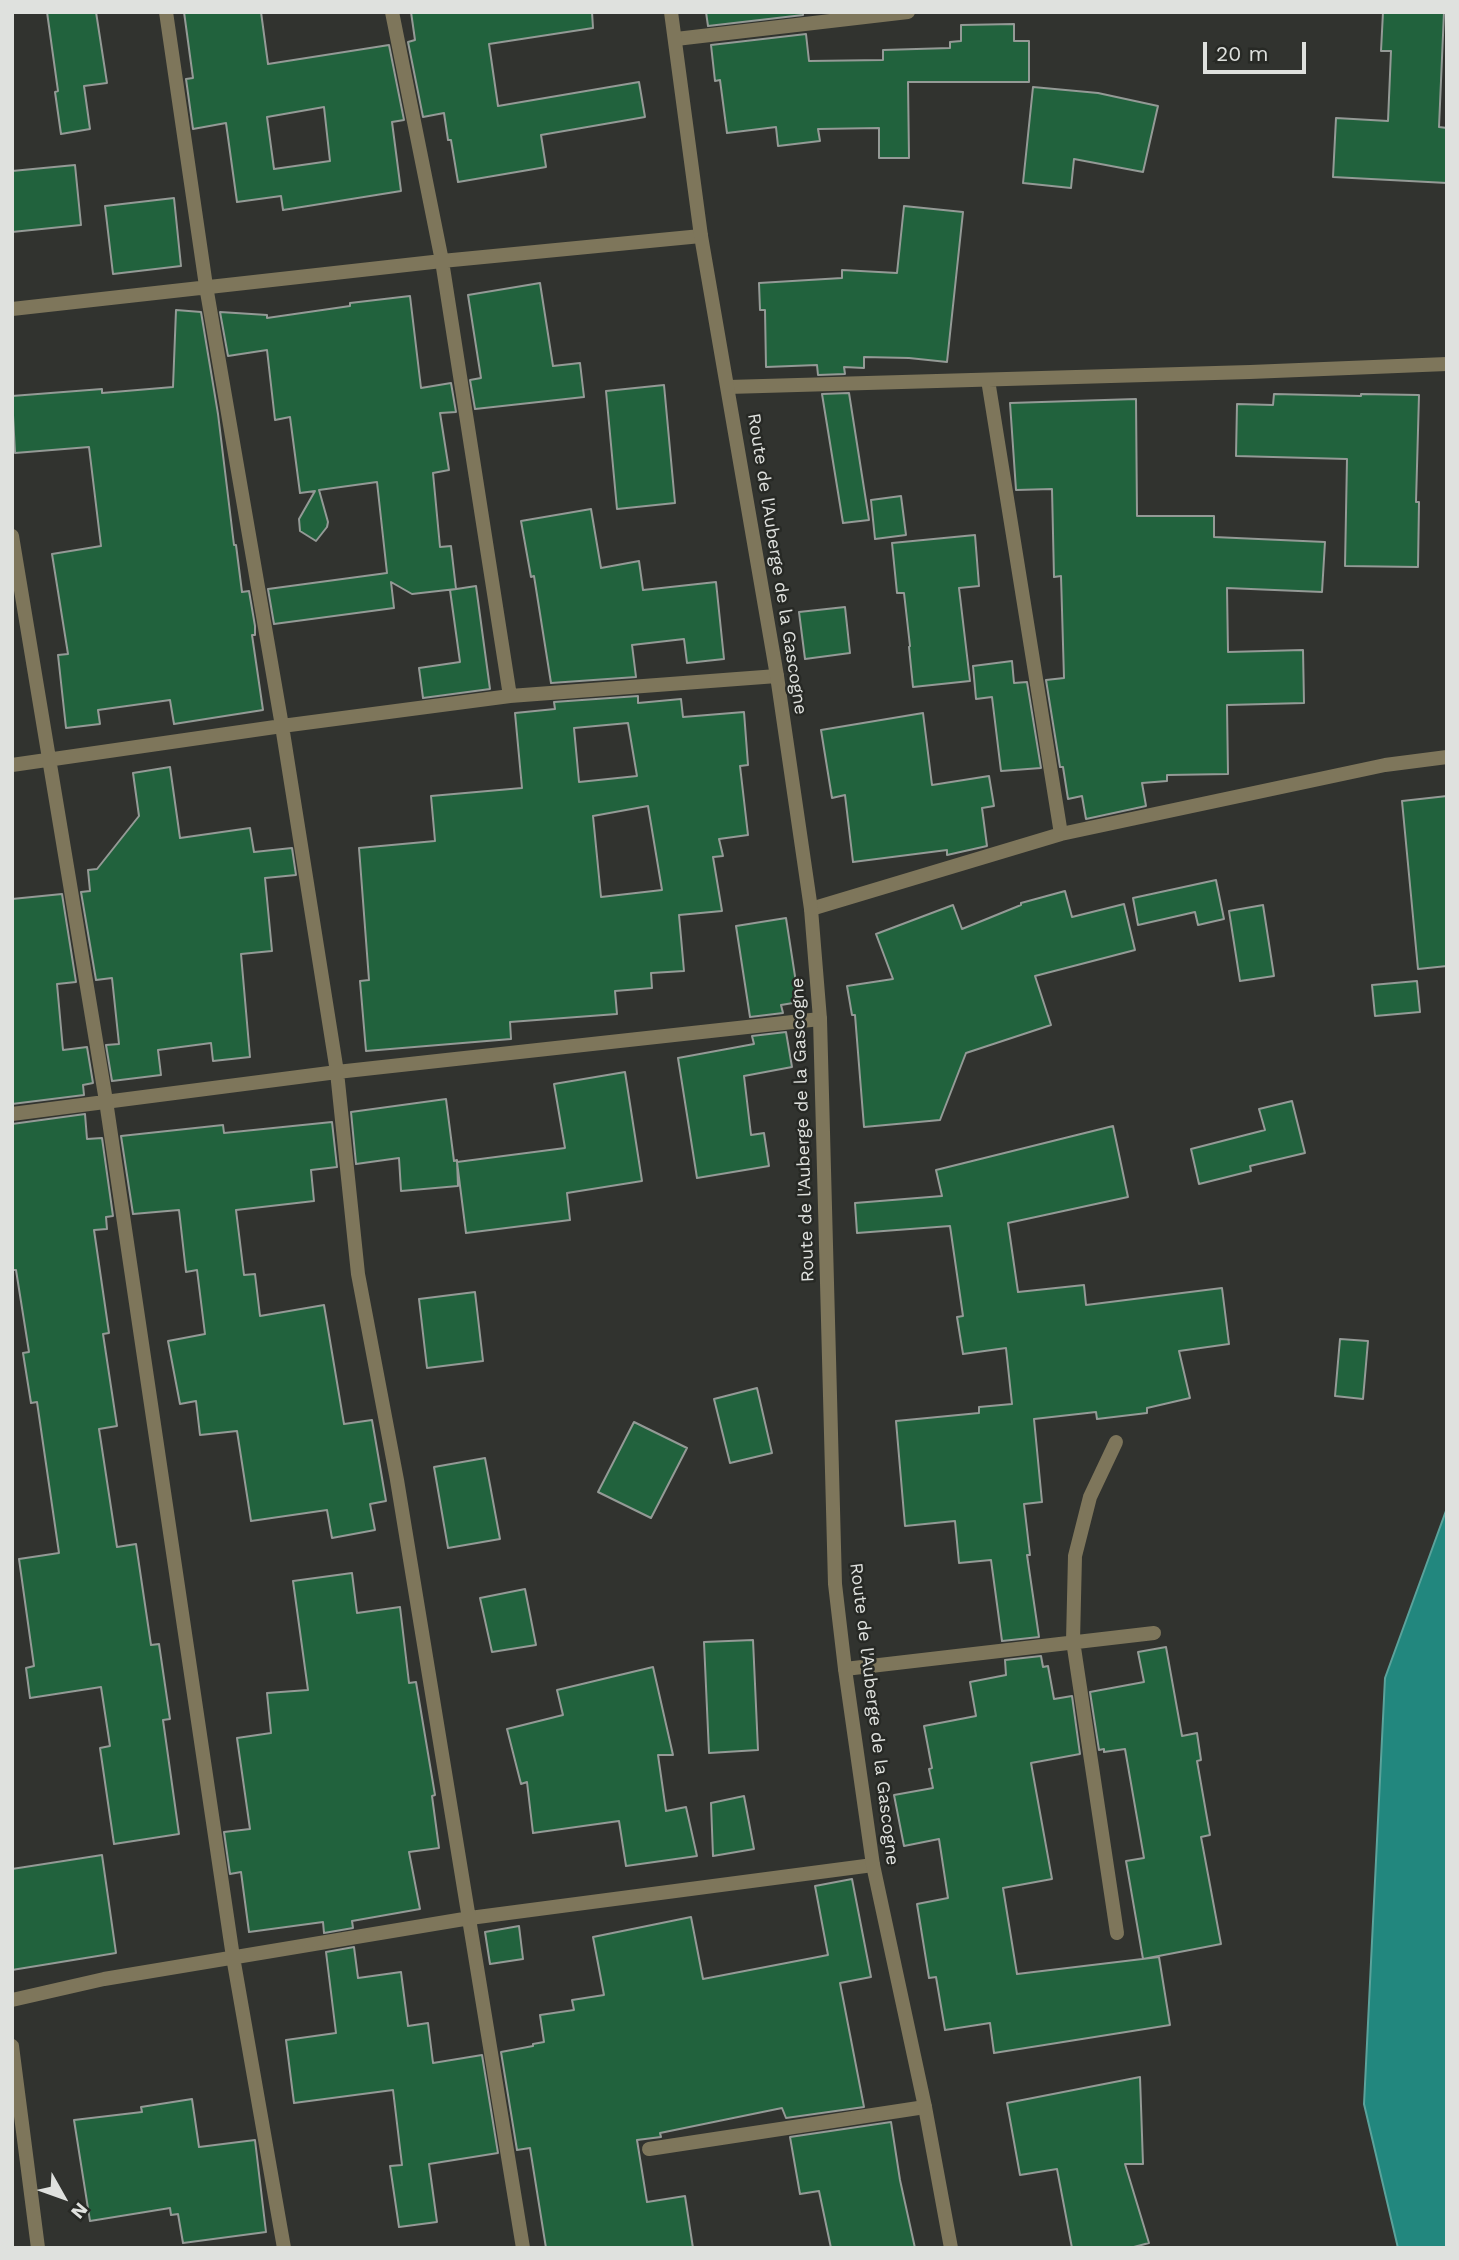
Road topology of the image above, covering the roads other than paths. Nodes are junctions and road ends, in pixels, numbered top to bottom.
1 (166, 12) edge
2 (392, 12) edge
3 (671, 12) edge
4 (908, 12) edge
5 (676, 38) junction
6 (701, 236) junction
7 (442, 261) junction
8 (206, 286) junction
9 (12, 309) edge
10 (1447, 364) edge
11 (988, 380) junction
12 (729, 387) junction
13 (12, 536) edge
14 (777, 676) junction
15 (510, 696) junction
16 (282, 726) junction
17 (1447, 757) edge
18 (49, 761) junction
19 (12, 765) edge
20 (1061, 834) junction
21 (811, 909) junction
22 (820, 1019) junction
23 (337, 1072) junction
24 (106, 1101) junction
25 (12, 1114) edge
26 (1116, 1443) dead end
27 (1154, 1633) dead end
28 (1073, 1641) junction
29 (845, 1669) junction
30 (873, 1866) junction
31 (470, 1918) junction
32 (1117, 1933) dead end
33 (233, 1957) junction
34 (12, 2000) edge
35 (12, 2046) edge
36 (925, 2108) junction
37 (649, 2149) dead end
38 (38, 2248) edge
39 (284, 2248) edge
40 (523, 2248) edge
41 (951, 2248) edge

1 - 8 street
2 - 7 street
3 - 5 street, Route de l'Auberge de la Gascogne
4 - 5 street
5 - 6 street, Route de l'Auberge de la Gascogne
6 - 7 street
6 - 12 street, Route de l'Auberge de la Gascogne
7 - 8 street
7 - 15 street
8 - 9 street
8 - 16 street
10 - 11 street
11 - 12 street
11 - 20 street
12 - 14 street, Route de l'Auberge de la Gascogne
13 - 18 street
14 - 15 street
14 - 21 street, Route de l'Auberge de la Gascogne
15 - 16 street
16 - 18 street
16 - 23 street
17 - 20 street
18 - 19 street
18 - 24 street
20 - 21 street
21 - 22 street, Route de l'Auberge de la Gascogne
22 - 23 street
22 - 29 street, Route de l'Auberge de la Gascogne
23 - 24 street
23 - 31 street
24 - 25 street
24 - 33 street
26 - 28 street
27 - 28 street
28 - 29 street
28 - 32 street
29 - 30 street, Route de l'Auberge de la Gascogne
30 - 31 street
30 - 36 street, Route de l'Auberge de la Gascogne
31 - 33 street
31 - 40 street
33 - 34 street
33 - 39 street
35 - 38 street
36 - 37 street
36 - 41 street, Route de l'Auberge de la Gascogne

